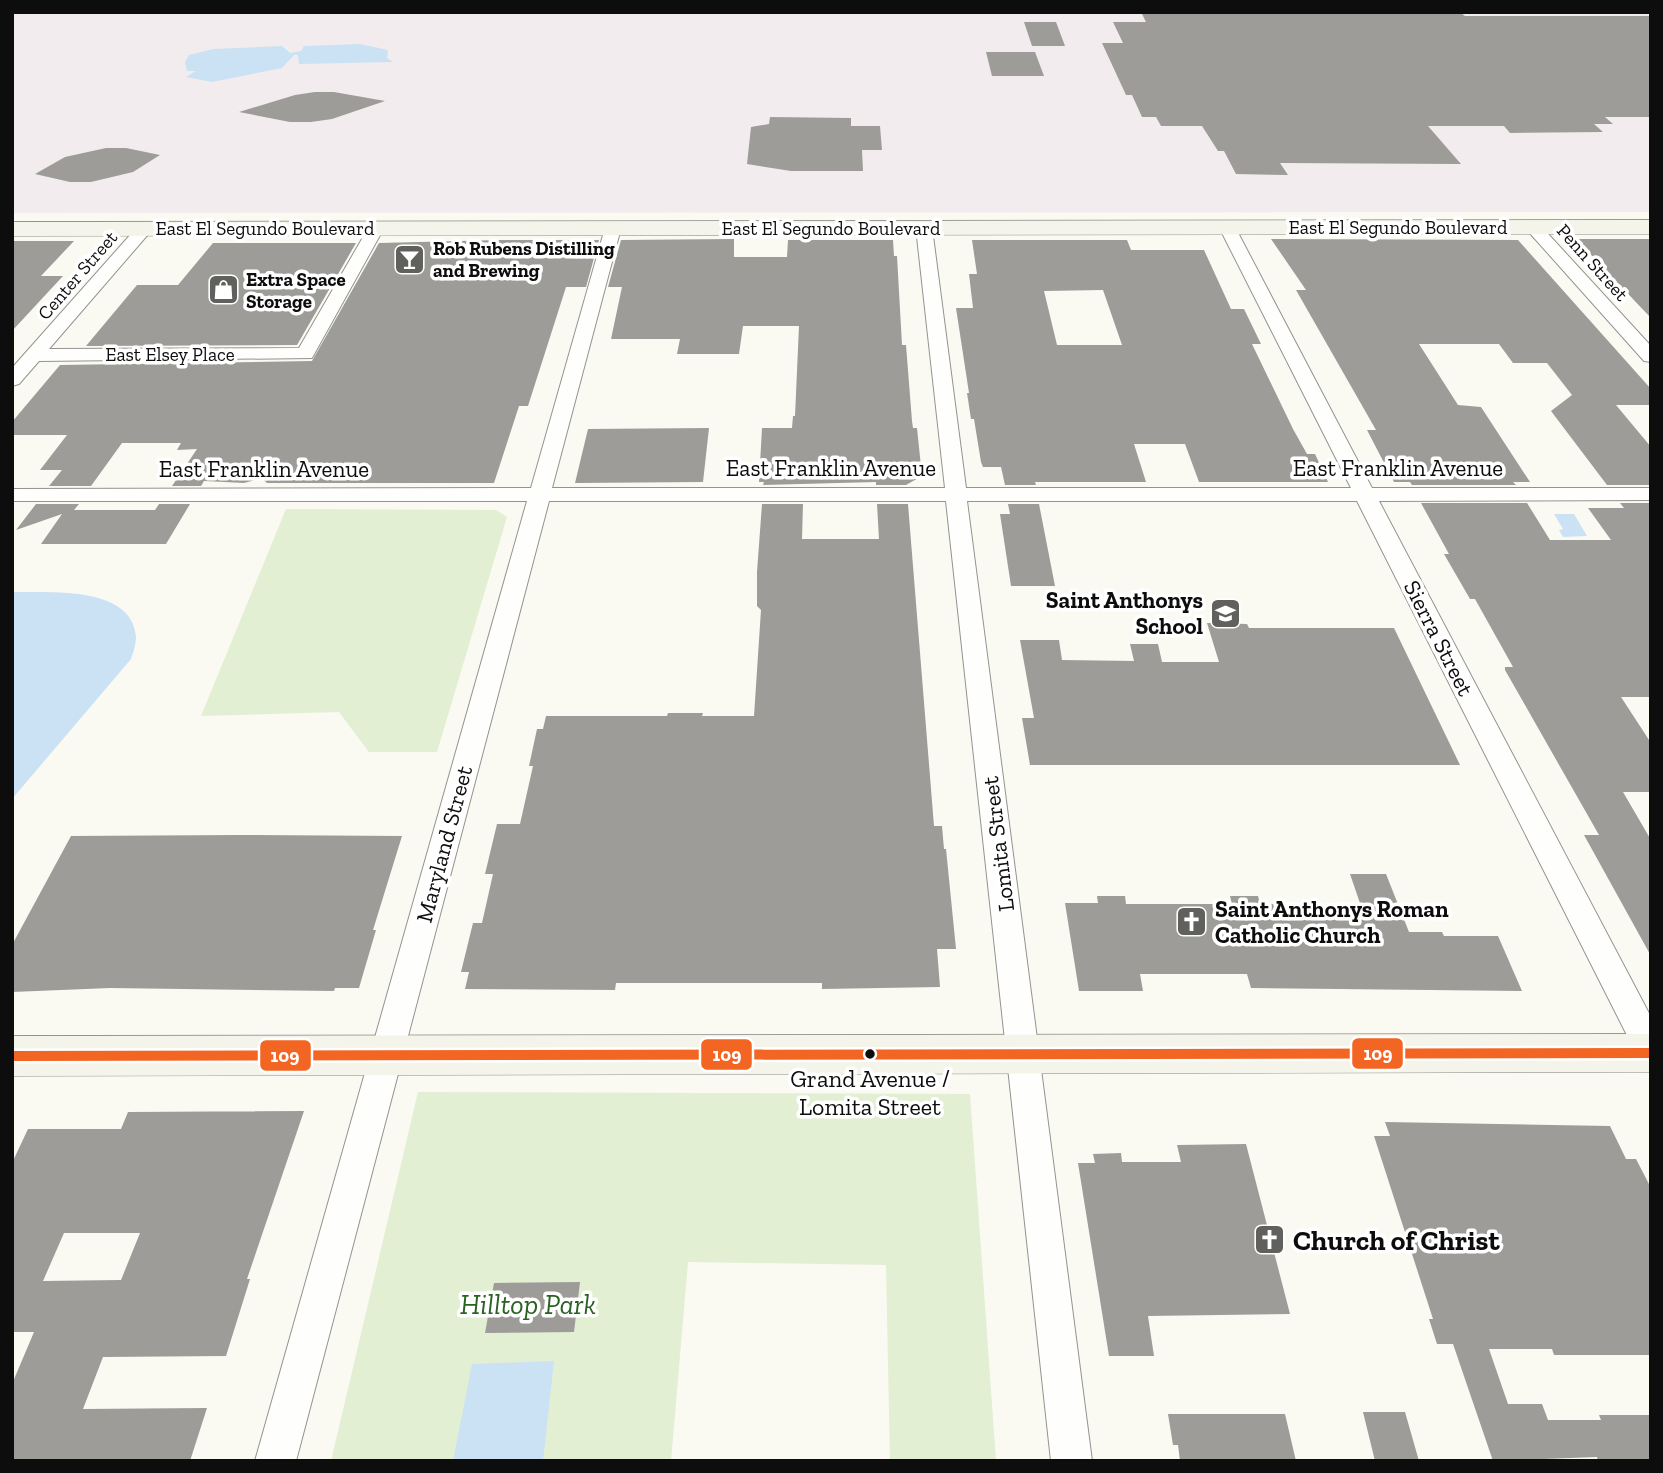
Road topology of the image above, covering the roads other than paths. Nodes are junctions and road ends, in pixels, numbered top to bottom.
1 (1227, 227) junction
2 (1533, 227) junction
3 (1651, 227) edge
4 (145, 228) junction
5 (376, 228) junction
6 (613, 228) junction
7 (924, 228) junction
8 (12, 229) edge
9 (305, 354) joint
10 (34, 355) junction
11 (1651, 357) edge
12 (12, 380) edge
13 (956, 494) junction
14 (1364, 494) junction
15 (1651, 494) edge
16 (12, 495) edge
17 (540, 495) junction
18 (1651, 1051) edge
19 (1023, 1054) junction
20 (386, 1055) junction
21 (12, 1056) edge
22 (275, 1461) edge
23 (1072, 1461) edge

1 - 2 main road, East El Segundo Boulevard
1 - 7 main road, East El Segundo Boulevard
1 - 14 street, Sierra Street
2 - 3 main road, East El Segundo Boulevard
2 - 11 street, Penn Street
4 - 5 main road, East El Segundo Boulevard
4 - 8 main road, East El Segundo Boulevard
4 - 10 street, Center Street
5 - 6 main road, East El Segundo Boulevard
5 - 9 street
6 - 7 main road, East El Segundo Boulevard
6 - 17 street, Maryland Street
7 - 13 street, Lomita Street
9 - 10 street, East Elsey Place
10 - 12 street, Center Street
13 - 14 street, East Franklin Avenue
13 - 17 street, East Franklin Avenue
13 - 19 street, Lomita Street
14 - 15 street, East Franklin Avenue
14 - 18 street, Sierra Street
16 - 17 street, East Franklin Avenue
17 - 20 street, Maryland Street
18 - 19 main road
19 - 20 main road
19 - 23 street, Lomita Street
20 - 21 main road
20 - 22 street, Maryland Street

